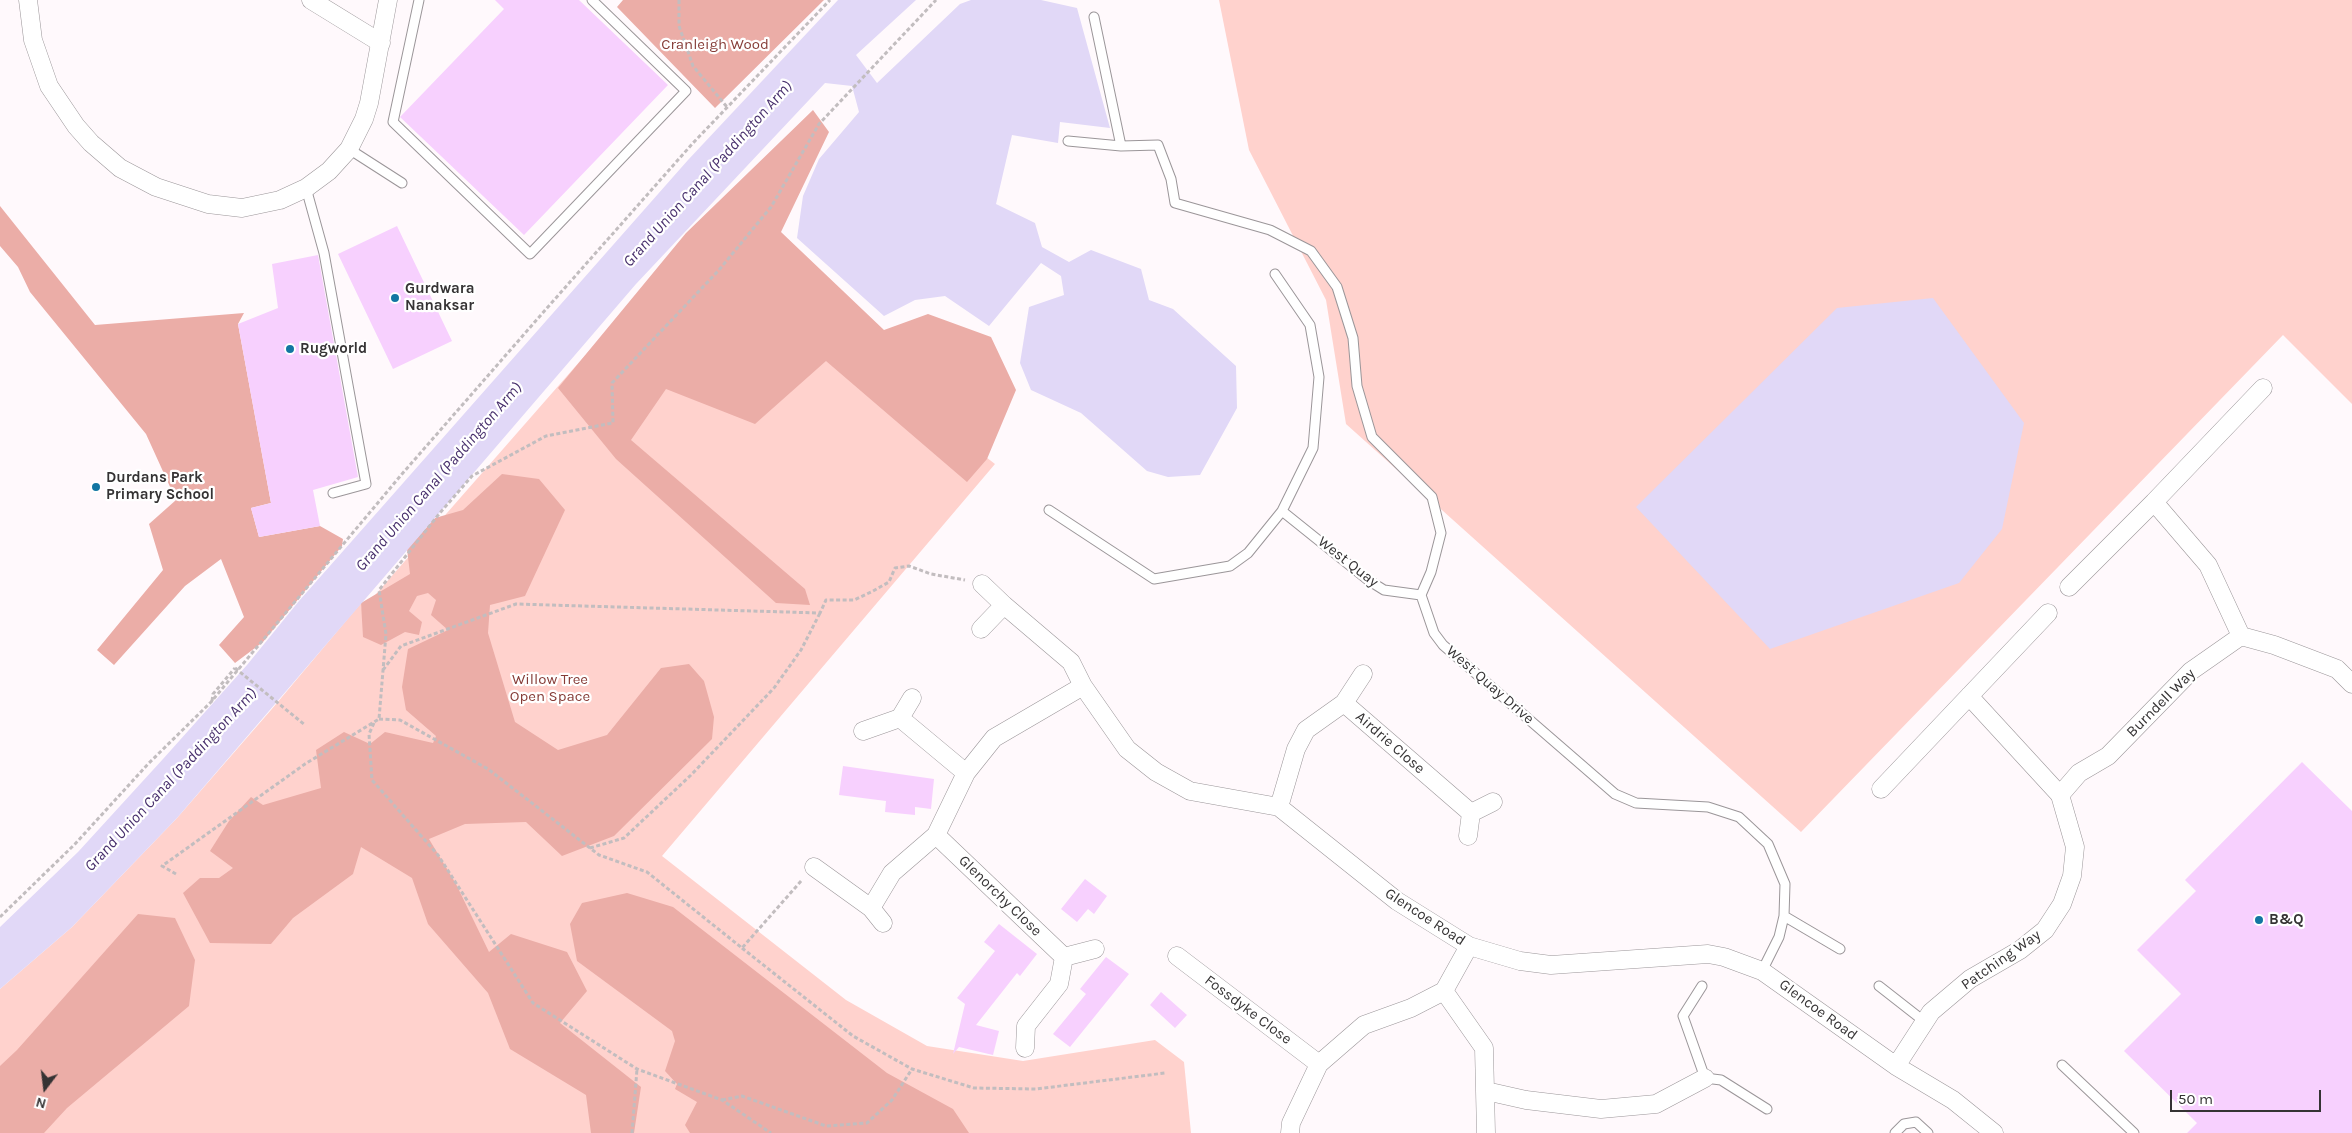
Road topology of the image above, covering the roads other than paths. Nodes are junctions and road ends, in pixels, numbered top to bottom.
1 (28, 0) edge
2 (311, 0) edge
3 (388, 0) edge
4 (419, 0) edge
5 (592, 0) edge
6 (1094, 17) dead end
7 (381, 43) junction
8 (1068, 141) dead end
9 (1121, 146) junction
10 (349, 149) junction
11 (402, 183) dead end
12 (306, 188) junction
13 (1274, 274) dead end
14 (2263, 388) dead end
15 (333, 493) dead end
16 (2154, 502) junction
17 (1049, 510) dead end
18 (1282, 511) junction
19 (982, 584) road end
20 (2069, 587) dead end
21 (1421, 595) junction
22 (1004, 604) junction
23 (2048, 613) dead end
24 (981, 629) dead end
25 (2241, 636) junction
26 (1363, 674) dead end
27 (2352, 684) edge
28 (1083, 686) junction
29 (1969, 696) junction
30 (912, 698) dead end
31 (1344, 703) junction
32 (900, 718) junction
33 (863, 731) dead end
34 (966, 773) junction
35 (1881, 789) dead end
36 (2060, 794) junction
37 (1493, 802) dead end
38 (1279, 807) junction
39 (1471, 812) junction
40 (936, 834) junction
41 (1468, 836) dead end
42 (814, 867) road end
43 (870, 908) junction
44 (1784, 916) junction
45 (883, 923) dead end
46 (1469, 946) junction
47 (1095, 949) dead end
48 (1840, 949) dead end
49 (1177, 956) dead end
50 (1064, 957) junction
51 (1762, 971) junction
52 (1702, 986) dead end
53 (1879, 986) dead end
54 (1444, 991) junction
55 (1925, 1022) junction
56 (1025, 1048) dead end
57 (1320, 1064) junction
58 (2062, 1065) dead end
59 (1896, 1066) junction
60 (1704, 1078) junction
61 (1486, 1091) junction
62 (1767, 1109) dead end
63 (1290, 1133) edge
64 (1486, 1133) edge
65 (1895, 1133) edge
66 (1928, 1133) edge
67 (1994, 1133) edge
68 (2134, 1133) edge

1 - 12 street
2 - 7 street
3 - 7 street
4 - 5 lane
6 - 9 lane
7 - 10 street
8 - 9 lane
9 - 21 lane
10 - 11 lane
10 - 12 street
12 - 15 lane
13 - 18 lane
14 - 16 street
16 - 20 street
16 - 25 street
17 - 18 lane
18 - 21 lane, West Quay
19 - 22 street, Glencoe Road
21 - 44 lane, West Quay Drive
22 - 24 street
22 - 28 street, Glencoe Road
23 - 29 street
25 - 27 street
25 - 36 street, Burndell Way
26 - 31 street
28 - 34 street
28 - 38 street, Glencoe Road
29 - 35 street
29 - 36 street, Patching Way
30 - 32 street
31 - 38 street, Airdrie Close
31 - 39 street, Airdrie Close
32 - 33 street
32 - 34 street
34 - 40 street
36 - 55 street, Patching Way
37 - 39 street
38 - 46 street, Glencoe Road
39 - 41 street
40 - 43 street
40 - 50 street, Glenorchy Close
42 - 43 street
43 - 45 street
44 - 48 lane
44 - 51 lane, West Quay Drive
46 - 51 street, Glencoe Road
46 - 54 street
47 - 50 street
49 - 57 street, Fossdyke Close
50 - 56 street
51 - 59 street, Glencoe Road
52 - 60 lane
53 - 55 lane
54 - 57 street
54 - 61 street
55 - 59 street, Patching Way
57 - 63 street
58 - 68 lane
59 - 67 street, Glencoe Road
60 - 61 street
60 - 62 lane
61 - 64 street
65 - 66 lane

